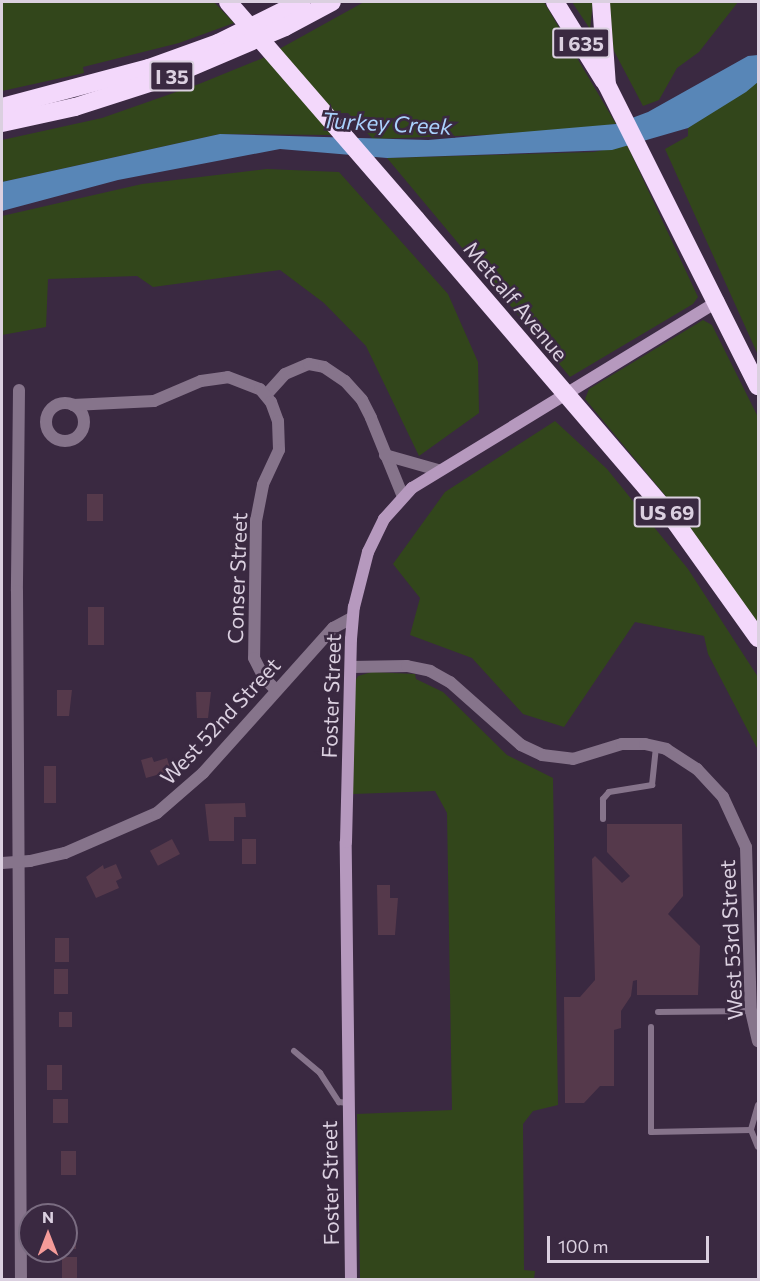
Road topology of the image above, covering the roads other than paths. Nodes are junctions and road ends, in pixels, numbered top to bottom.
1 (228, 2) edge
2 (291, 2) edge
3 (301, 2) edge
4 (332, 2) edge
5 (555, 2) edge
6 (601, 2) edge
7 (274, 16) junction
8 (607, 85) junction
9 (8, 105) edge
10 (2, 123) edge
11 (718, 301) junction
12 (759, 386) edge
13 (19, 390) dead end
14 (565, 393) junction
15 (266, 395) junction
16 (73, 405) dead end
17 (386, 455) junction
18 (438, 471) junction
19 (403, 497) junction
20 (352, 618) junction
21 (759, 638) edge
22 (351, 667) junction
23 (276, 690) junction
24 (656, 746) junction
25 (603, 819) dead end
26 (2, 862) edge
27 (20, 862) junction
28 (751, 1011) junction
29 (658, 1012) dead end
30 (651, 1027) dead end
31 (759, 1041) edge
32 (294, 1051) dead end
33 (348, 1103) junction
34 (759, 1104) edge
35 (751, 1130) junction
36 (759, 1147) edge
37 (21, 1280) edge
38 (351, 1280) edge

1 - 14 highway, Metcalf Avenue / US 69, bridge
2 - 7 highway
3 - 7 highway
4 - 10 highway, I 35
5 - 8 highway, I 635
6 - 8 highway
7 - 9 highway
8 - 11 highway
11 - 12 highway
11 - 14 street, Foster Street
13 - 27 street
14 - 18 street, Foster Street
14 - 21 highway, Metcalf Avenue / US 69
15 - 16 street
15 - 17 street
15 - 23 street, Conser Street
17 - 18 street
17 - 19 street
18 - 19 street, Foster Street
19 - 20 street, Foster Street
20 - 22 street, Foster Street
20 - 23 street, West 52nd Street
22 - 24 street, West 53rd Street
22 - 33 street, Foster Street
23 - 27 street, West 52nd Street
24 - 25 lane
24 - 28 street, West 53rd Street
26 - 27 street, West 52nd Street
27 - 37 street
28 - 29 lane
28 - 31 street, West 53rd Street
30 - 35 lane
32 - 33 lane
33 - 38 street, Foster Street
34 - 35 lane
35 - 36 lane

